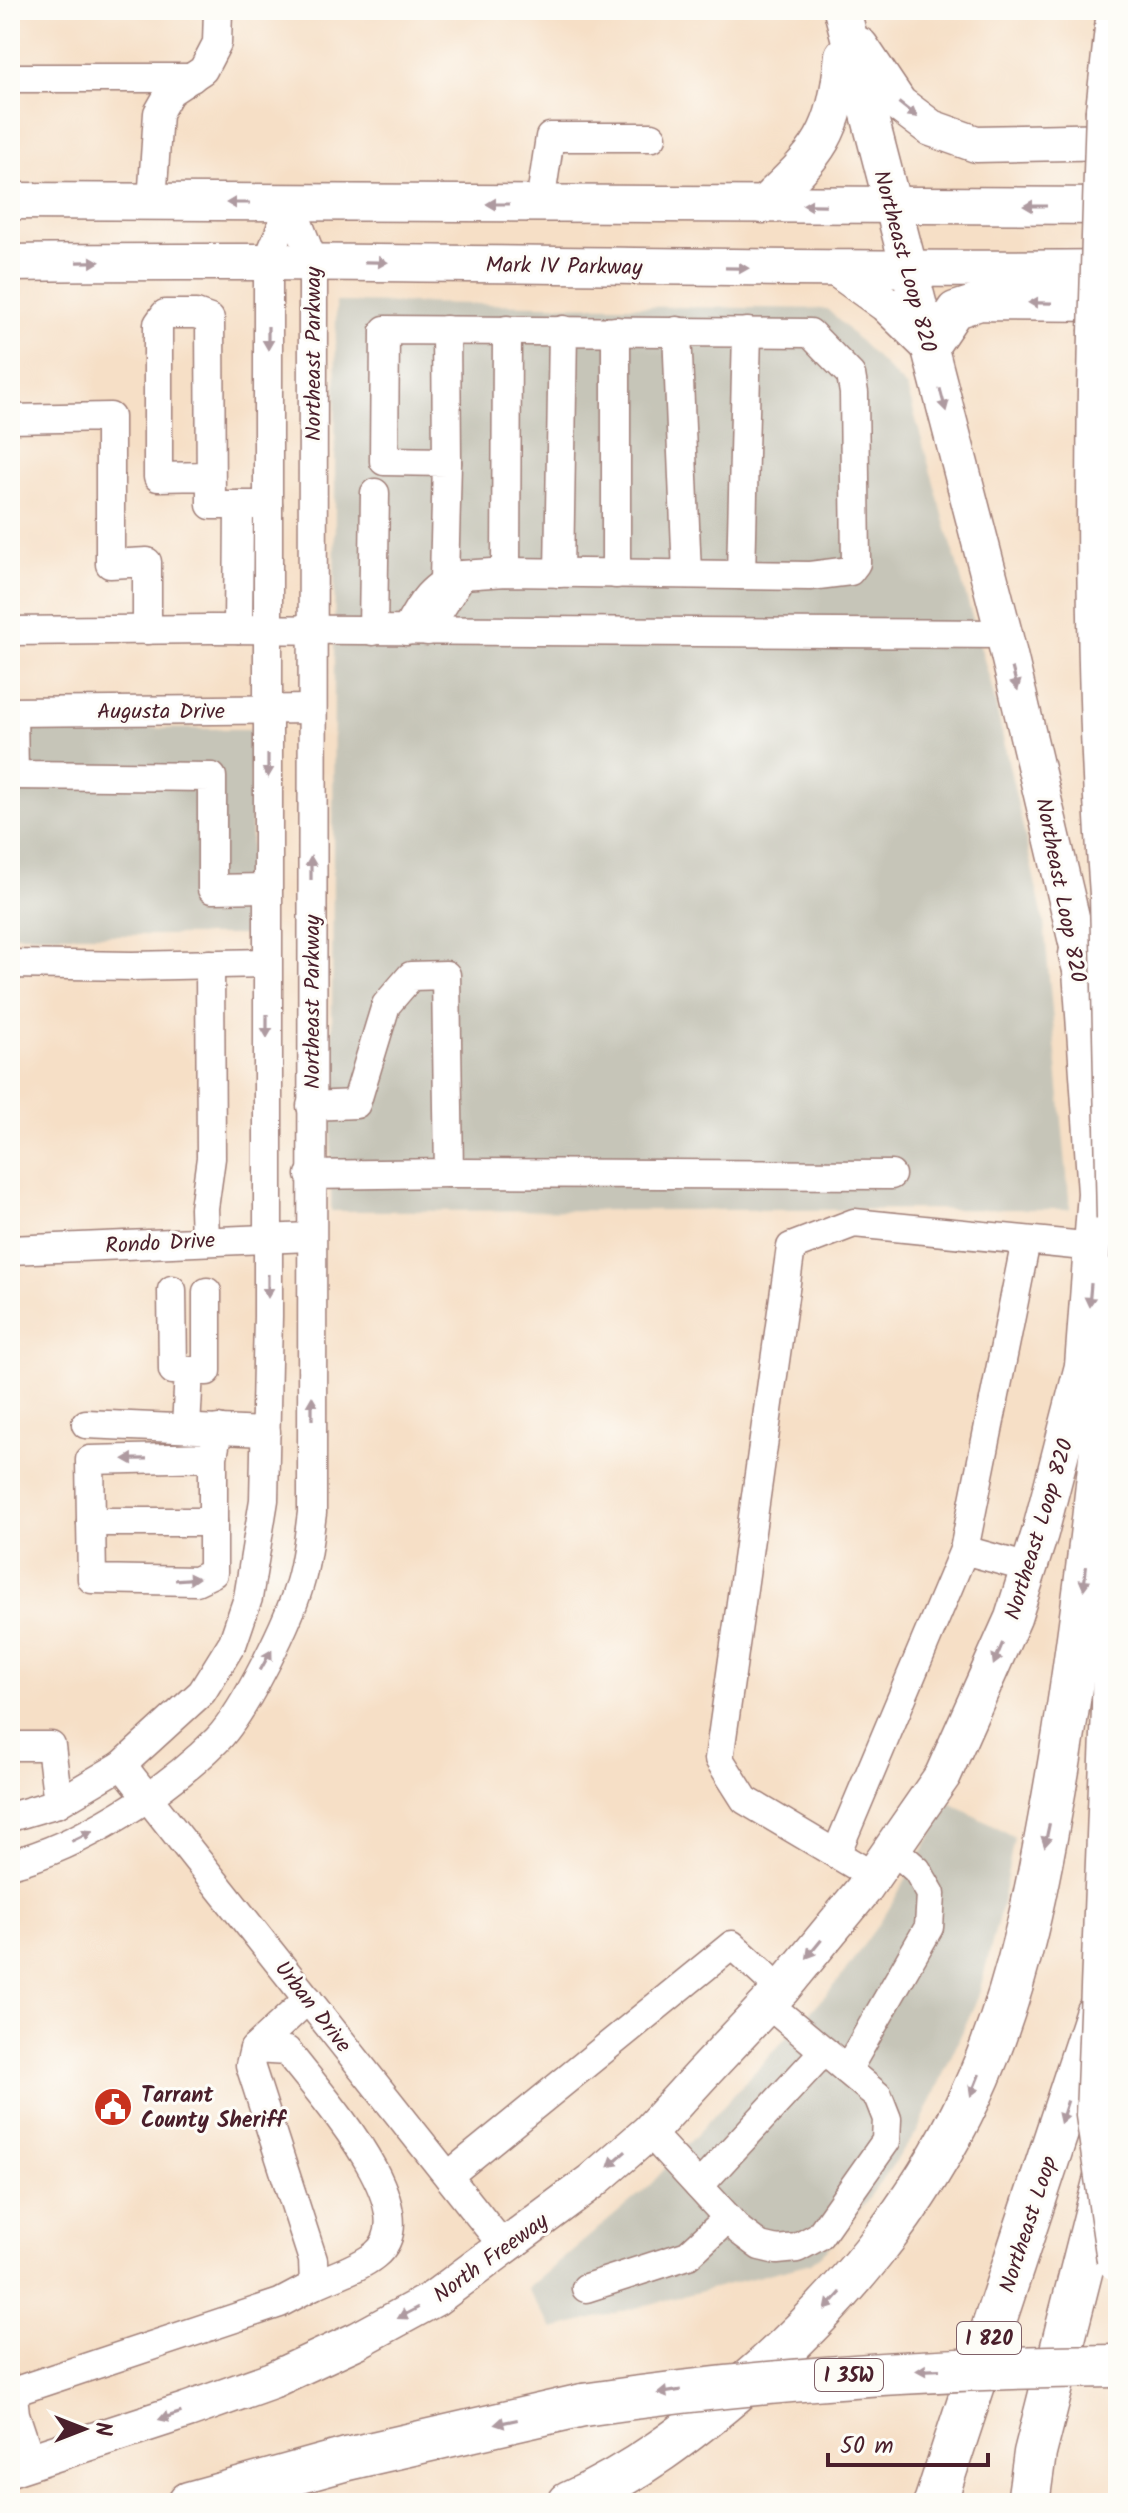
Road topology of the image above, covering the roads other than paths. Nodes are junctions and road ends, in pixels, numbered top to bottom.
1 (218, 10) edge
2 (1118, 10) edge
3 (844, 18) edge
4 (10, 78) edge
5 (192, 78) junction
6 (1112, 126) edge
7 (652, 137) dead end
8 (10, 201) edge
9 (152, 202) junction
10 (291, 204) junction
11 (540, 204) junction
12 (763, 205) junction
13 (892, 206) junction
14 (1118, 206) edge
15 (268, 260) junction
16 (313, 261) junction
17 (10, 263) edge
18 (1118, 268) edge
19 (837, 269) junction
20 (910, 270) junction
21 (1109, 318) edge
22 (446, 330) junction
23 (507, 330) junction
24 (563, 330) junction
25 (616, 331) junction
26 (677, 331) junction
27 (747, 332) junction
28 (930, 347) junction
29 (10, 419) edge
30 (447, 462) junction
31 (210, 476) junction
32 (375, 493) dead end
33 (239, 505) junction
34 (268, 505) junction
35 (506, 572) junction
36 (559, 573) junction
37 (616, 574) junction
38 (687, 574) junction
39 (741, 575) junction
40 (453, 578) junction
41 (238, 629) junction
42 (268, 629) junction
43 (147, 630) junction
44 (10, 631) edge
45 (312, 631) junction
46 (373, 631) junction
47 (416, 631) junction
48 (1004, 634) junction
49 (311, 709) junction
50 (268, 710) junction
51 (12, 712) edge
52 (267, 888) junction
53 (1080, 955) junction
54 (267, 963) junction
55 (10, 964) edge
56 (210, 964) junction
57 (1118, 1095) edge
58 (311, 1106) junction
59 (449, 1173) junction
60 (310, 1175) junction
61 (891, 1175) dead end
62 (268, 1237) junction
63 (310, 1237) junction
64 (205, 1240) junction
65 (1026, 1241) junction
66 (1110, 1248) edge
67 (10, 1250) edge
68 (172, 1290) dead end
69 (207, 1292) dead end
70 (1118, 1339) edge
71 (189, 1371) junction
72 (86, 1424) dead end
73 (186, 1428) junction
74 (266, 1432) junction
75 (215, 1443) junction
76 (91, 1522) junction
77 (213, 1522) junction
78 (964, 1550) junction
79 (1029, 1568) junction
80 (10, 1746) edge
81 (122, 1765) junction
82 (148, 1796) junction
83 (58, 1803) junction
84 (10, 1817) edge
85 (836, 1854) junction
86 (10, 1864) edge
87 (877, 1871) junction
88 (1117, 1945) edge
89 (774, 1997) junction
90 (308, 1999) junction
91 (254, 2049) junction
92 (824, 2051) junction
93 (847, 2070) junction
94 (1118, 2127) edge
95 (649, 2132) junction
96 (448, 2176) junction
97 (699, 2186) junction
98 (728, 2218) junction
99 (504, 2247) junction
100 (1118, 2260) edge
101 (314, 2285) junction
102 (586, 2288) dead end
103 (1118, 2366) edge
104 (12, 2415) edge
105 (20, 2465) edge
106 (189, 2503) edge
107 (569, 2503) edge
108 (935, 2503) edge
109 (1028, 2503) edge

1 - 5 street
2 - 6 highway
3 -> 6 main road
3 - 12 main road
3 - 13 main road, Northeast Loop 820
4 - 5 street
5 - 9 street
6 - 21 highway, bridge
7 - 11 street
8 - 9 main road
10 -> 9 main road
11 -> 10 main road
10 - 15 street, Northeast Parkway
10 - 16 street, Northeast Parkway
11 - 12 main road
13 -> 12 main road
14 -> 13 main road
13 - 20 main road, Northeast Loop 820
15 - 16 main road, Mark IV Parkway
17 -> 15 main road, Mark IV Parkway
15 -> 34 street, Northeast Parkway
16 -> 19 main road, Mark IV Parkway
16 - 45 street, Northeast Parkway
18 - 20 main road, Mark IV Parkway
19 - 20 main road, Mark IV Parkway
19 - 28 main road
20 - 28 main road, Northeast Loop 820
21 -> 28 main road
21 - 66 highway, bridge
22 - 23 street
22 - 30 street
22 - 30 street
23 - 24 street
23 - 35 street
24 - 25 street
24 - 36 street
25 - 26 street
25 - 37 street
26 - 27 street
26 - 38 street
27 - 39 street
27 - 39 street
28 -> 48 main road, Northeast Loop 820
29 - 43 street
30 - 40 street
31 - 31 street
31 - 33 street
32 - 46 street
33 - 34 street
33 - 41 street
34 - 42 street, Northeast Parkway
35 - 36 street
35 - 40 street
36 - 37 street
37 - 38 street
38 - 39 street
40 - 47 street
41 - 42 street
41 - 43 street
42 - 45 street
42 - 50 street, Northeast Parkway
43 - 44 street
45 - 46 street
45 - 49 street, Northeast Parkway
46 - 47 street
47 - 48 street
48 -> 53 main road, Northeast Loop 820
49 - 50 street, Augusta Drive
58 -> 49 street, Northeast Parkway
50 - 51 street, Augusta Drive
50 -> 52 street, Northeast Parkway
51 - 52 street
52 - 54 street, Northeast Parkway
53 - 57 highway
53 - 66 main road, Northeast Loop 820
54 - 56 street
54 -> 62 street, Northeast Parkway
55 - 56 street
56 - 64 street
58 - 59 street
58 - 60 street, Northeast Parkway
59 - 60 street
59 - 61 street
60 - 63 street, Northeast Parkway
62 - 63 street, Rondo Drive
62 - 64 street, Rondo Drive
62 -> 74 street, Northeast Parkway
82 -> 63 street, Northeast Parkway
64 - 67 street, Rondo Drive
65 - 66 street
65 - 78 street
65 - 85 street
66 -> 79 main road, Northeast Loop 820
66 -> 107 highway
68 - 71 street
69 - 71 street
70 - 100 highway, bridge
71 - 73 street
72 - 73 street
73 - 75 street
74 - 75 street
74 - 81 street, Northeast Parkway
75 -> 76 street
75 - 77 street
76 - 77 street
76 -> 77 street
78 - 79 street
78 - 85 street
79 -> 87 main road, Northeast Loop 820
80 - 83 street
81 - 82 street, Urban Drive
81 - 83 street, Northeast Parkway
86 -> 82 street, Northeast Parkway
82 - 90 street, Urban Drive
83 - 84 street, Northeast Parkway
85 - 87 street
87 -> 89 main road, North Freeway
87 - 93 street
88 -> 108 highway, Northeast Loop / I 820
89 - 92 street
89 - 95 main road, North Freeway
89 - 96 street
90 - 91 street
90 - 96 street, Urban Drive
91 - 101 street
91 - 101 street
92 - 93 street
92 - 97 street
93 - 98 street
94 - 109 highway
95 - 97 street
95 -> 99 main road, North Freeway
96 - 99 street, Urban Drive
97 - 98 street
98 - 102 street
99 -> 105 main road, North Freeway
101 - 104 street
103 -> 106 highway, I 35W, bridge
104 - 105 street

